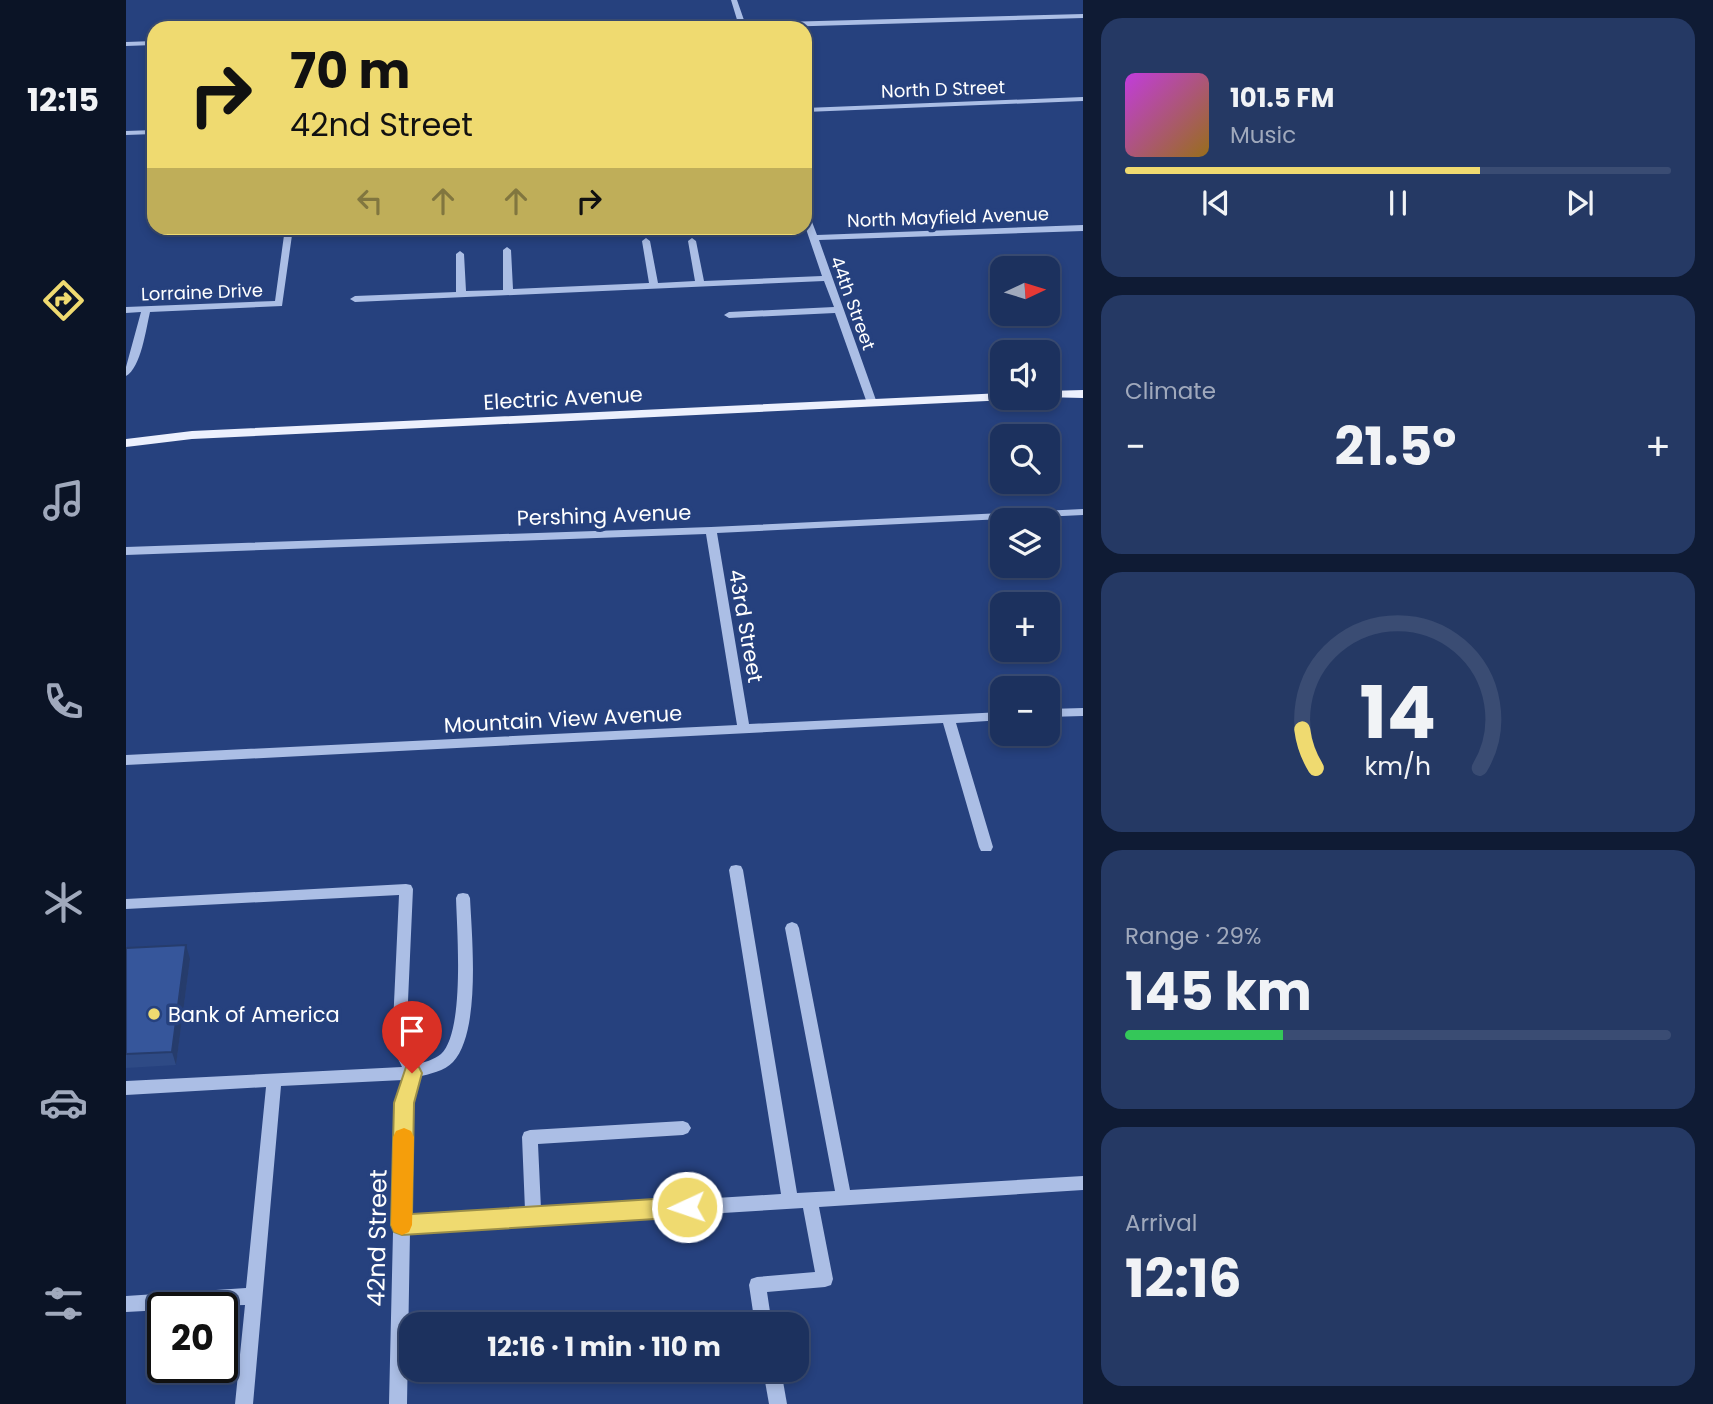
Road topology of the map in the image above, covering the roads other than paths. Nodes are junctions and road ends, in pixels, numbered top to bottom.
1 (734, 0) edge
2 (1083, 16) edge
3 (740, 21) edge
4 (812, 25) edge
5 (147, 43) edge
6 (126, 44) edge
7 (1083, 99) edge
8 (812, 110) edge
9 (147, 132) edge
10 (126, 133) edge
11 (1083, 228) edge
12 (812, 233) edge
13 (288, 235) edge
14 (814, 238) junction
15 (646, 241) dead end
16 (692, 241) dead end
17 (507, 250) dead end
18 (460, 254) dead end
19 (828, 278) junction
20 (700, 283) junction
21 (654, 286) junction
22 (508, 291) junction
23 (461, 293) junction
24 (355, 299) dead end
25 (278, 304) joint
26 (126, 310) edge
27 (146, 310) junction
28 (839, 310) junction
29 (729, 315) dead end
30 (126, 373) edge
31 (1083, 394) edge
32 (1060, 395) edge
33 (990, 398) edge
34 (872, 403) junction
35 (126, 443) edge
36 (1083, 512) edge
37 (711, 530) junction
38 (126, 551) edge
39 (1083, 712) edge
40 (1060, 713) edge
41 (990, 716) edge
42 (948, 718) junction
43 (744, 729) junction
44 (126, 760) edge
45 (986, 847) dead end
46 (736, 870) dead end
47 (463, 898) dead end
48 (126, 904) edge
49 (792, 928) dead end
50 (412, 1073) junction
51 (274, 1080) junction
52 (126, 1088) edge
53 (683, 1128) dead end
54 (1083, 1183) edge
55 (844, 1198) junction
56 (810, 1200) junction
57 (790, 1201) junction
58 (533, 1216) junction
59 (402, 1225) junction
60 (254, 1296) junction
61 (126, 1304) edge
62 (762, 1312) edge
63 (774, 1382) edge
64 (244, 1404) edge
65 (398, 1404) edge
66 (778, 1404) edge

1 - 3 street
2 - 4 street
5 - 6 street
7 - 8 street, North D Street
9 - 10 street
11 - 14 street, North Mayfield Avenue
12 - 14 street, 44th Street
13 - 25 lane
14 - 19 street, 44th Street
15 - 21 street
16 - 20 street
17 - 22 street
18 - 23 street
19 - 20 lane
19 - 28 street, 44th Street
20 - 21 lane
21 - 22 lane
22 - 23 lane
23 - 24 lane
25 - 27 street, Lorraine Drive
26 - 27 street, Lorraine Drive
27 - 30 street
28 - 29 street
28 - 34 street, 44th Street
31 - 32 main road
33 - 34 main road, Electric Avenue
34 - 35 main road, Electric Avenue
36 - 37 street, Pershing Avenue
37 - 38 street, Pershing Avenue
37 - 43 street, 43rd Street
39 - 40 street
41 - 42 street, Mountain View Avenue
42 - 43 street, Mountain View Avenue
42 - 45 street
43 - 44 street, Mountain View Avenue
46 - 57 street
47 - 50 street
48 - 50 street
49 - 55 street
50 - 51 street
50 - 59 street, 42nd Street
51 - 52 street
51 - 60 street
53 - 58 street
54 - 55 street
55 - 56 street
56 - 57 street
56 - 62 street
57 - 58 street
58 - 59 street
59 - 65 street, 42nd Street
60 - 61 street
60 - 64 street
63 - 66 street

